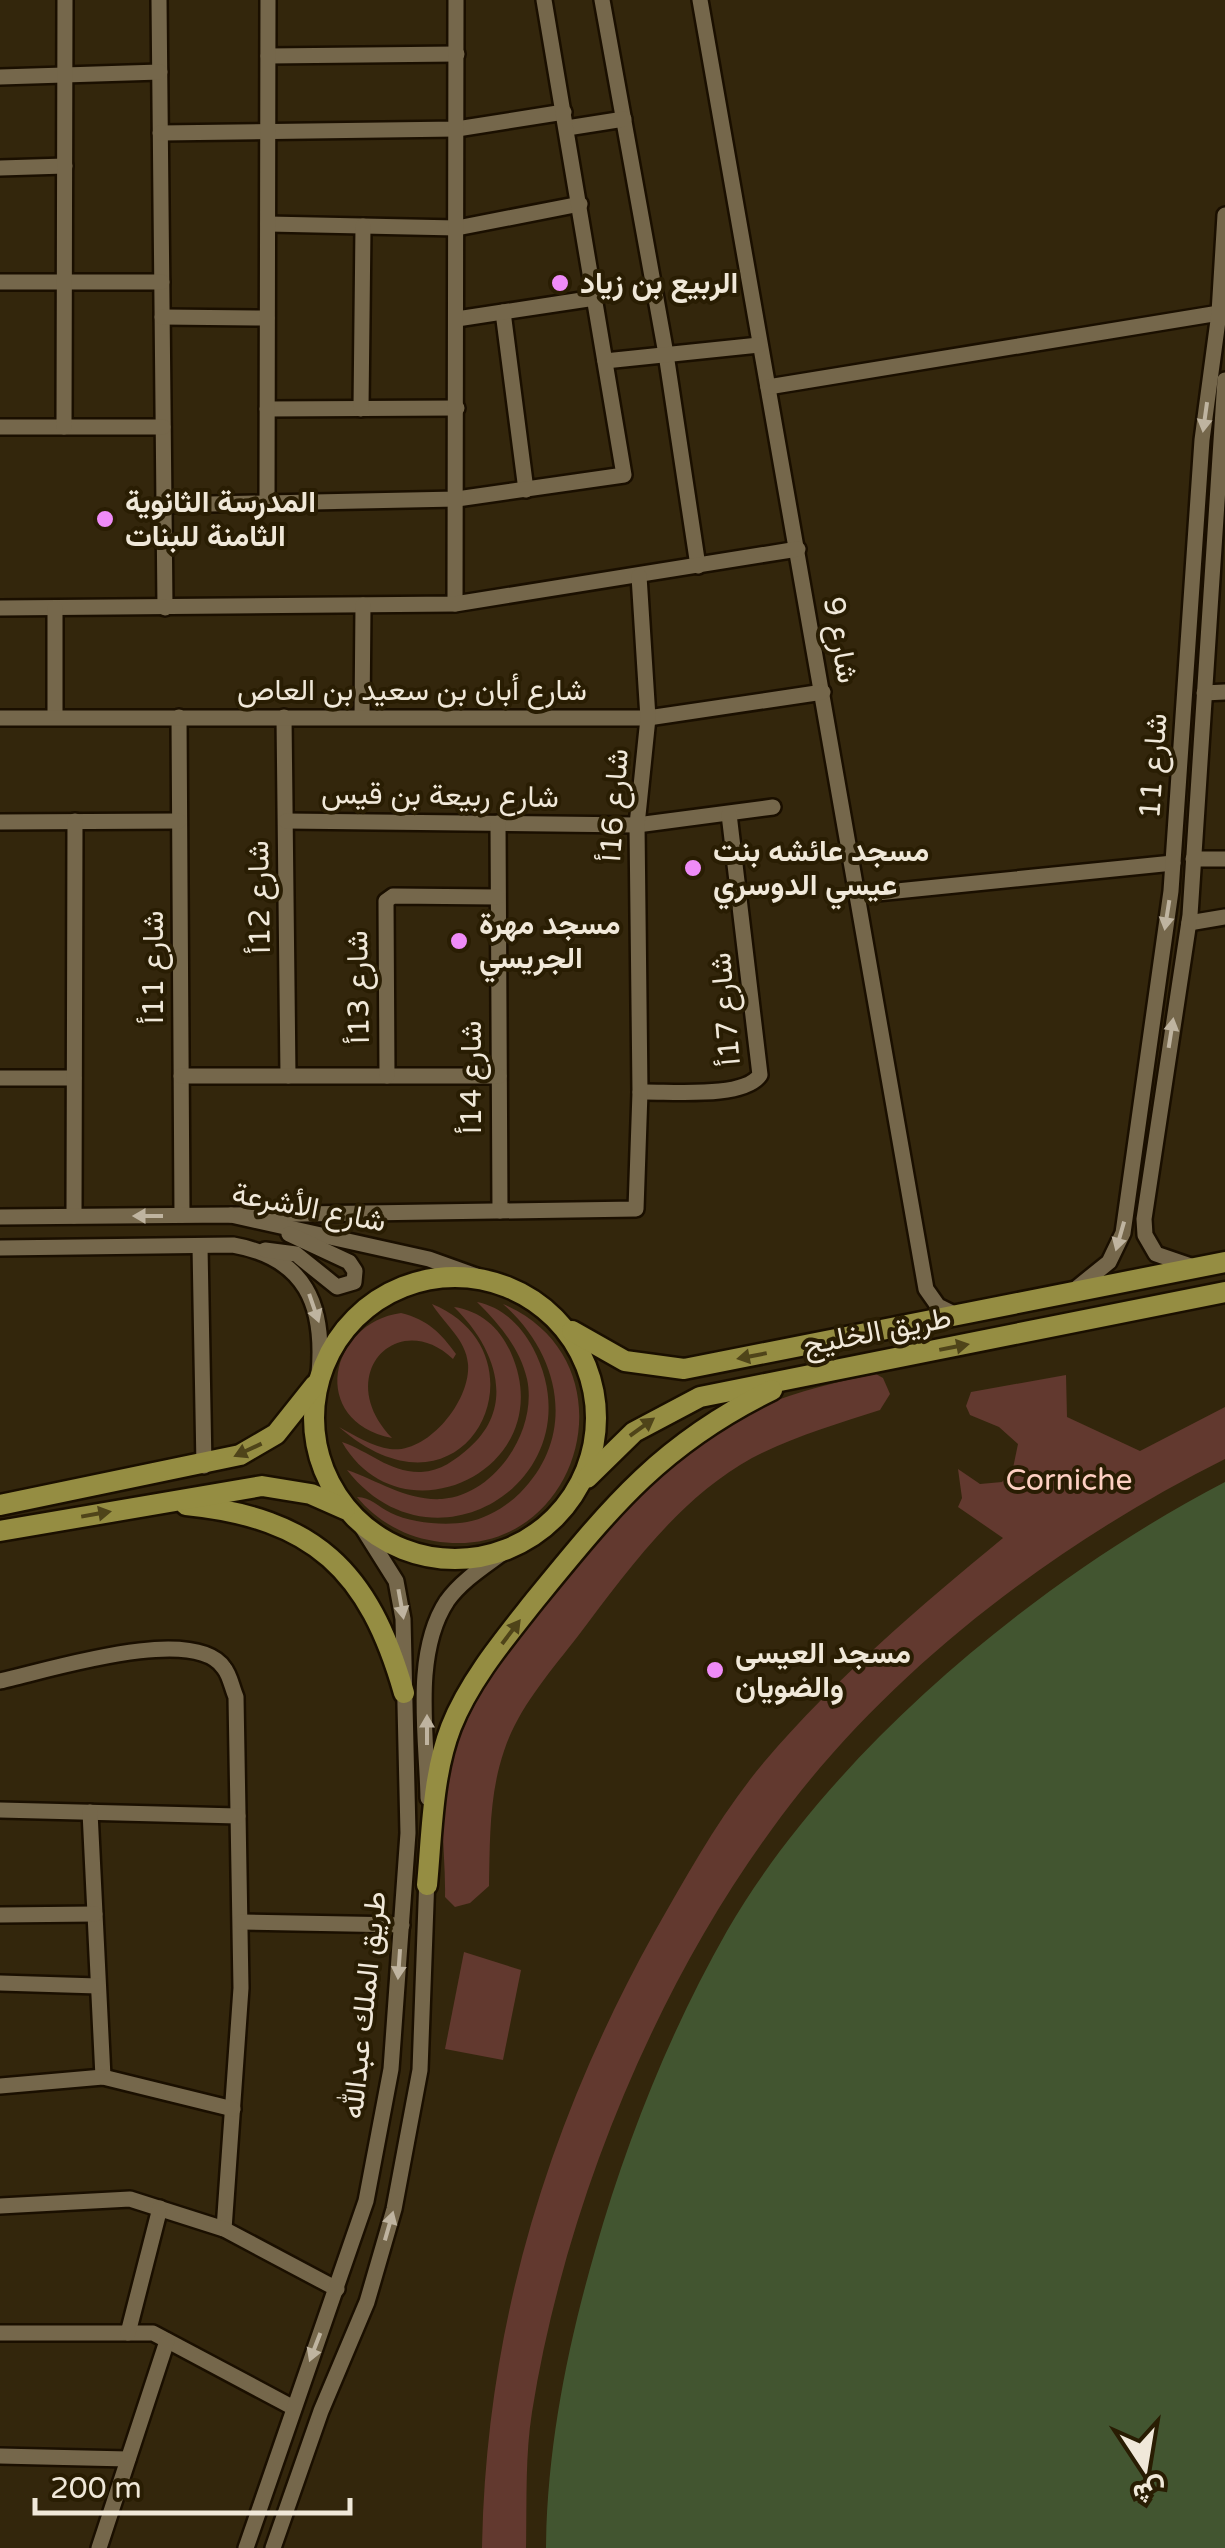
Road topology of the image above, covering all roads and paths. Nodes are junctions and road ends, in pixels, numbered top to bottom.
1 (65, 0) edge
2 (159, 0) edge
3 (268, 0) edge
4 (456, 0) edge
5 (544, 0) edge
6 (602, 0) edge
7 (700, 0) edge
8 (456, 54) junction
9 (268, 56) junction
10 (160, 72) junction
11 (0, 76) edge
12 (65, 76) junction
13 (624, 119) junction
14 (566, 120) junction
15 (456, 129) junction
16 (268, 132) junction
17 (160, 133) junction
18 (65, 166) junction
19 (0, 168) edge
20 (580, 204) junction
21 (1225, 215) edge
22 (268, 224) junction
23 (363, 226) junction
24 (457, 228) junction
25 (0, 282) edge
26 (65, 282) junction
27 (162, 282) junction
28 (595, 298) junction
29 (503, 312) junction
30 (1218, 313) junction
31 (162, 317) junction
32 (268, 318) junction
33 (457, 319) junction
34 (758, 345) junction
35 (666, 354) junction
36 (605, 362) junction
37 (1225, 380) edge
38 (768, 387) junction
39 (362, 408) junction
40 (457, 408) junction
41 (267, 409) junction
42 (0, 427) edge
43 (64, 427) junction
44 (163, 427) junction
45 (1222, 454) edge
46 (526, 490) junction
47 (457, 499) junction
48 (267, 503) junction
49 (164, 505) junction
50 (798, 549) junction
51 (698, 566) junction
52 (640, 576) junction
53 (455, 604) junction
54 (363, 605) junction
55 (0, 608) edge
56 (55, 608) junction
57 (165, 608) junction
58 (823, 692) junction
59 (1225, 692) edge
60 (1204, 693) junction
61 (179, 717) junction
62 (284, 717) junction
63 (362, 717) junction
64 (0, 718) edge
65 (55, 718) junction
66 (648, 718) junction
67 (773, 806) dead end
68 (729, 814) junction
69 (75, 821) junction
70 (179, 821) junction
71 (286, 821) junction
72 (0, 822) edge
73 (498, 823) junction
74 (636, 825) junction
75 (1225, 858) edge
76 (1193, 859) junction
77 (1173, 863) junction
78 (856, 896) junction
79 (497, 897) junction
80 (1225, 917) edge
81 (1189, 922) junction
82 (181, 1076) junction
83 (288, 1076) junction
84 (386, 1076) junction
85 (499, 1076) junction
86 (0, 1078) edge
87 (74, 1078) junction
88 (1141, 1087) junction
89 (1162, 1091) junction
90 (640, 1092) junction
91 (500, 1211) junction
92 (232, 1215) junction
93 (74, 1216) junction
94 (182, 1216) junction
95 (0, 1217) edge
96 (278, 1226) junction
97 (200, 1246) junction
98 (0, 1248) edge
99 (261, 1250) junction
100 (1225, 1262) edge
101 (1200, 1267) junction
102 (482, 1278) junction
103 (926, 1290) junction
104 (1225, 1292) edge
105 (1067, 1293) junction
106 (956, 1315) junction
107 (553, 1316) junction
108 (903, 1326) junction
109 (808, 1375) junction
110 (318, 1379) junction
111 (204, 1466) junction
112 (573, 1495) junction
113 (164, 1502) junction
114 (0, 1505) edge
115 (353, 1515) junction
116 (0, 1531) edge
117 (505, 1550) junction
118 (0, 1681) edge
119 (404, 1693) junction
120 (0, 1810) edge
121 (90, 1812) junction
122 (238, 1816) junction
123 (428, 1885) junction
124 (95, 1914) junction
125 (0, 1915) edge
126 (241, 1922) junction
127 (402, 1925) junction
128 (0, 1983) edge
129 (98, 1986) junction
130 (103, 2077) junction
131 (0, 2086) edge
132 (233, 2109) junction
133 (0, 2206) edge
134 (160, 2208) junction
135 (224, 2230) junction
136 (337, 2288) junction
137 (0, 2333) edge
138 (128, 2333) junction
139 (168, 2340) junction
140 (292, 2407) junction
141 (0, 2456) edge
142 (110, 2458) junction
143 (128, 2459) junction
144 (117, 2492) junction
145 (98, 2548) edge
146 (246, 2548) edge
147 (272, 2548) edge

1 - 12 street
2 - 10 street
3 - 9 street
4 - 8 street
5 - 14 street
6 - 13 street
7 - 34 street, شارع 9
8 - 9 street
8 - 15 street
9 - 16 street
10 - 12 street
10 - 17 street
11 - 12 street
12 - 18 street
13 - 14 street
13 - 35 street
14 - 15 street
14 - 20 street
15 - 16 street
15 - 24 street
16 - 17 street
16 - 22 street
17 - 27 street
18 - 19 street
18 - 26 street
20 - 24 street
20 - 28 street
21 - 30 street, شارع 11
22 - 23 street
22 - 32 street
23 - 24 street
23 - 39 street
24 - 33 street
25 - 26 street
26 - 27 street
26 - 43 street
27 - 31 street
28 - 29 street
28 - 36 street
29 - 33 street
29 - 46 street
30 - 38 street
30 -> 77 street, شارع 11
31 - 32 street
31 - 44 street
32 - 41 street
33 - 40 street
34 - 35 street
34 - 38 street, شارع 9
35 - 36 street
35 - 51 street
36 - 46 street
37 - 45 street, شارع 11
38 - 50 street, شارع 9
39 - 40 street
39 - 41 street
40 - 47 street
41 - 48 street
42 - 43 street
43 - 44 street
44 - 49 street
45 - 60 street, شارع 11
46 - 47 street
47 - 48 street
47 - 53 street
48 - 49 street
49 - 57 street
50 - 51 street
50 - 58 street, شارع 9
51 - 52 street
52 - 53 street
52 - 66 street, شارع 16أ
53 - 54 street
54 - 57 street
54 - 63 street
55 - 56 street
56 - 57 street
56 - 65 street
58 - 66 street, شارع أبان بن سعيد بن العاص
58 - 78 street, شارع 9
59 - 60 street
60 - 76 street, شارع 11
61 - 62 street, شارع أبان بن سعيد بن العاص
61 - 65 street, شارع أبان بن سعيد بن العاص
61 - 70 street, شارع 11أ
62 - 63 street, شارع أبان بن سعيد بن العاص
62 - 71 street, شارع 12أ
63 - 66 street, شارع أبان بن سعيد بن العاص
64 - 65 street, شارع أبان بن سعيد بن العاص
66 - 74 street, شارع 16أ
67 - 68 street, شارع ربيعة بن قيس
68 - 74 street, شارع ربيعة بن قيس
68 - 90 street, شارع 17أ
69 - 70 street
69 - 72 street
69 - 87 street
70 - 82 street, شارع 11أ
71 - 73 street, شارع ربيعة بن قيس
71 - 83 street, شارع 12أ
73 - 74 street, شارع ربيعة بن قيس
73 - 79 street, شارع 14أ
74 - 90 street, شارع 16أ
75 - 76 street
76 - 81 street, شارع 11
77 - 78 street
77 -> 88 street, شارع 11
78 - 103 street, شارع 9
79 - 84 street, شارع 13أ
79 - 85 street, شارع 14أ
80 - 81 street
89 -> 81 street, شارع 11
82 - 83 street
82 - 94 street, شارع 11أ
83 - 84 street
84 - 85 street
85 - 91 street, شارع 14أ
86 - 87 street
87 - 93 street
88 - 89 street
88 -> 105 street, شارع 11
89 - 101 street, شارع 11
90 - 91 street, شارع 16أ
91 - 92 street
92 - 94 street, شارع الأشرعة
92 - 96 street, شارع الأشرعة
94 -> 93 street, شارع الأشرعة
93 - 95 street, شارع الأشرعة
96 - 99 street
96 - 102 street, شارع الأشرعة
97 - 98 street, شارع الأشرعة
97 - 99 street, شارع الأشرعة
97 - 111 street
99 -> 110 street, شارع الأشرعة
100 - 101 main road, طريق الخليج
101 - 105 main road, طريق الخليج
102 - 107 main road
102 - 110 main road
103 - 106 street
103 - 108 street
109 -> 104 main road, طريق الخليج
105 - 106 main road, طريق الخليج
106 - 108 main road, طريق الخليج
108 -> 107 main road, طريق الخليج
107 - 112 main road
112 -> 109 main road, طريق الخليج
123 -> 109 main road
110 -> 111 main road
110 - 115 main road
111 - 114 main road
112 - 117 main road
113 - 115 main road
116 -> 113 main road
113 - 119 main road
115 - 117 main road
115 -> 119 street, طريق الملك عبدالله
123 -> 117 street, طريق الملك عبدالله
118 - 122 street
119 - 127 street, طريق الملك عبدالله
120 - 121 street
121 - 122 street
121 - 124 street
122 - 126 street
147 -> 123 street, طريق الملك عبدالله
124 - 125 street
124 - 129 street
126 - 127 street
126 - 132 street
127 -> 136 street, طريق الملك عبدالله
128 - 129 street
129 - 130 street
130 - 131 street
130 - 132 street
132 - 135 street
133 - 134 street
134 - 135 street
134 - 138 street
135 - 136 street
136 -> 140 street, طريق الملك عبدالله
137 - 138 street
138 - 139 street
139 - 140 street
139 - 143 street
140 - 146 street, طريق الملك عبدالله
141 - 142 street
142 - 143 street
142 - 144 street
143 - 144 street
144 - 145 street

